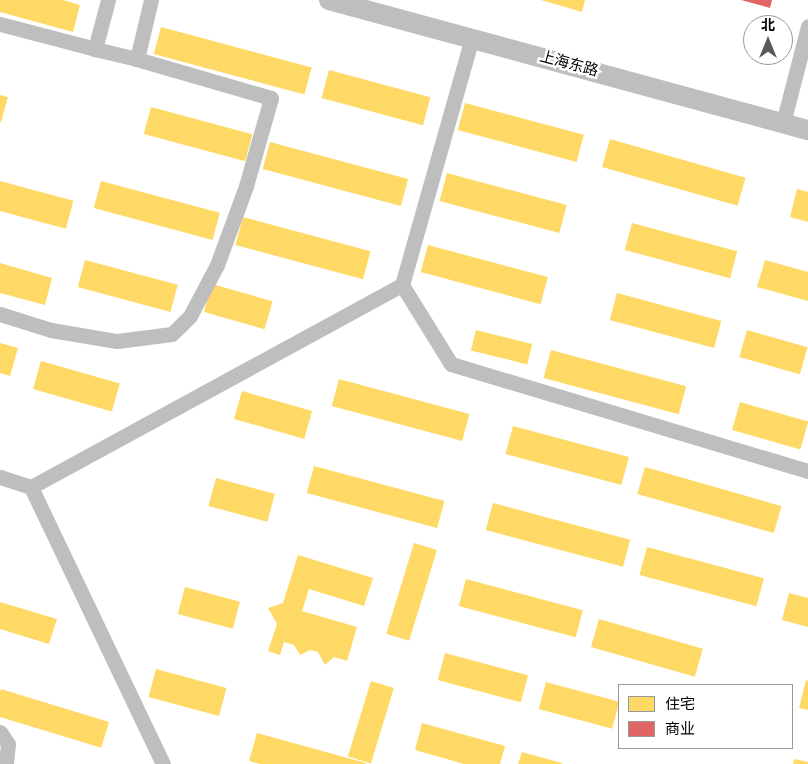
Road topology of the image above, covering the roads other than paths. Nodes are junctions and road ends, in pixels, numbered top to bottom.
1 (108, 0) edge
2 (151, 0) edge
3 (329, 0) edge
4 (0, 24) edge
5 (808, 26) edge
6 (472, 38) junction
7 (96, 49) junction
8 (137, 59) junction
9 (783, 123) junction
10 (808, 130) edge
11 (402, 285) junction
12 (0, 314) edge
13 (808, 471) edge
14 (0, 477) edge
15 (31, 487) junction
16 (0, 732) edge
17 (6, 764) edge
18 (162, 764) edge

1 - 7 street
2 - 8 street
3 - 6 street, 上海东路
4 - 7 street
5 - 9 street
6 - 9 street, 上海东路
6 - 11 street
7 - 8 street
8 - 12 street
9 - 10 street, 上海东路
11 - 13 street
11 - 15 street
14 - 15 street
15 - 18 street
16 - 17 street

